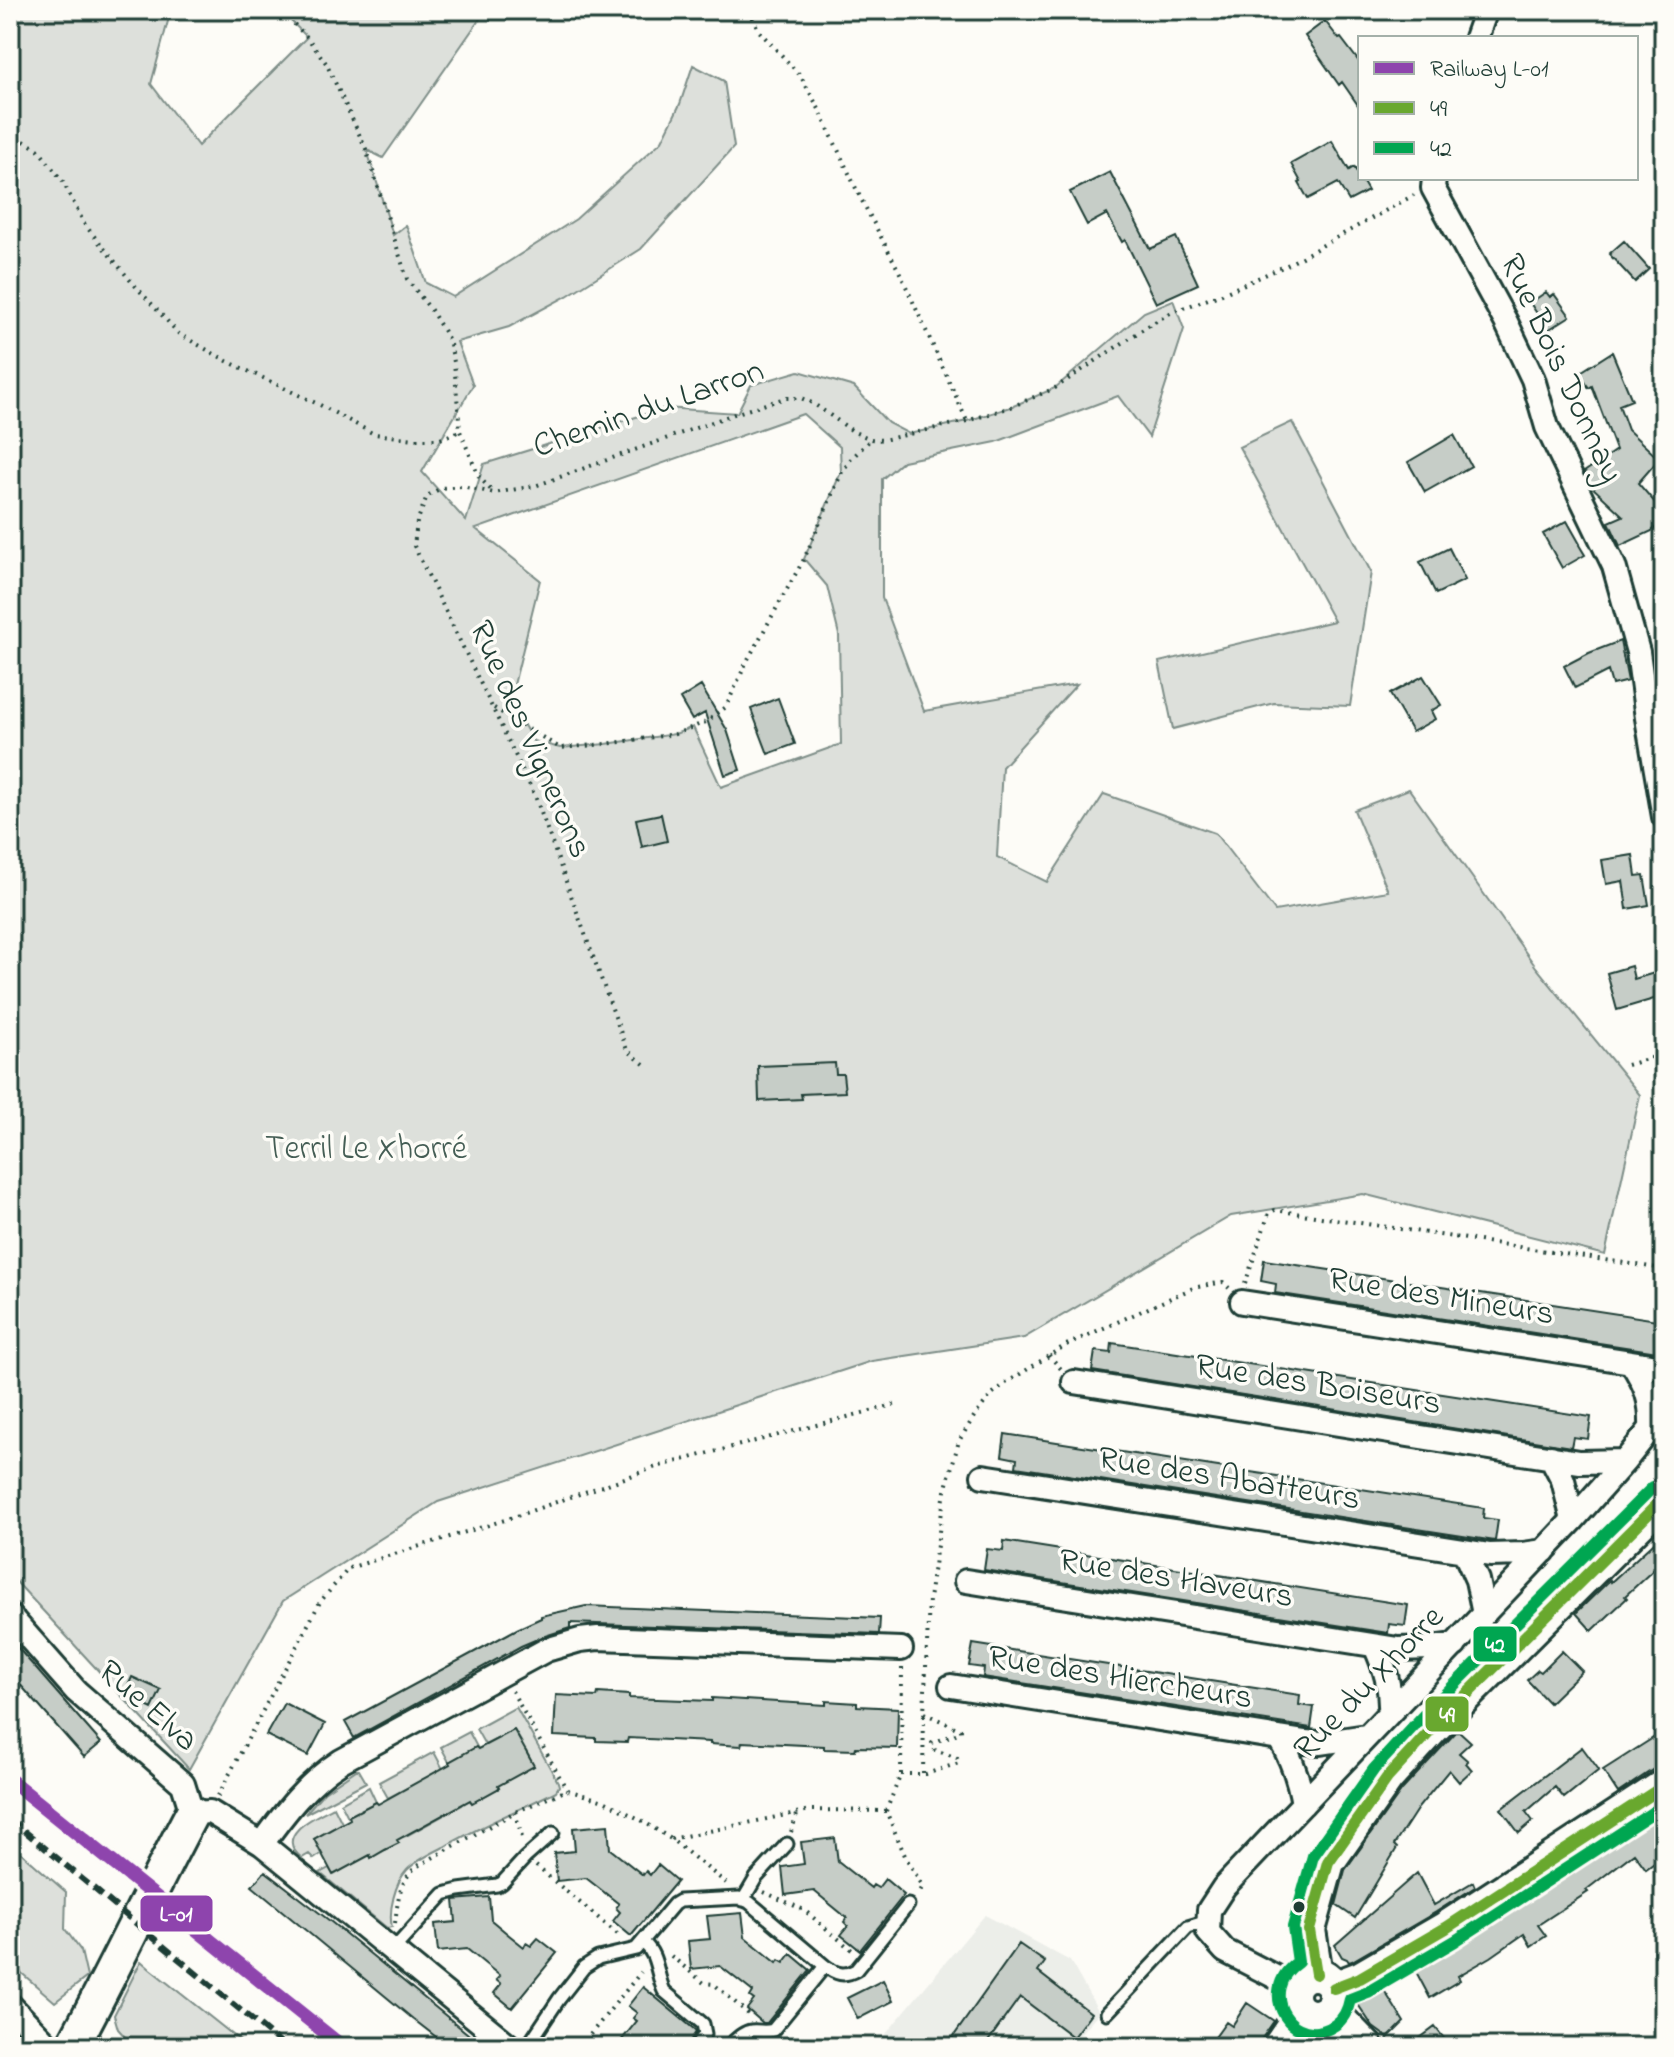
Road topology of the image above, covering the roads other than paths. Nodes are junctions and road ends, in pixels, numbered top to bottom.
1 (1486, 10) edge
2 (1477, 36) edge
3 (1434, 183) edge
4 (1664, 817) edge
5 (1242, 1302) road end
6 (1631, 1362) junction
7 (1664, 1367) edge
8 (1074, 1382) dead end
9 (1657, 1421) edge
10 (1551, 1457) junction
11 (1625, 1461) junction
12 (983, 1476) dead end
13 (1664, 1498) edge
14 (1573, 1520) junction
15 (1464, 1551) junction
16 (1544, 1551) junction
17 (966, 1581) dead end
18 (1484, 1614) junction
19 (10, 1616) edge
20 (1455, 1645) junction
21 (1375, 1646) junction
22 (901, 1649) road end
23 (951, 1686) dead end
24 (1390, 1712) junction
25 (1367, 1736) junction
26 (1279, 1738) junction
27 (1664, 1786) edge
28 (1303, 1804) junction
29 (201, 1812) junction
30 (553, 1833) dead end
31 (262, 1844) junction
32 (787, 1844) dead end
33 (746, 1895) junction
34 (908, 1905) dead end
35 (1208, 1921) junction
36 (643, 1942) junction
37 (392, 1951) junction
38 (825, 1966) junction
39 (1315, 1994) junction
40 (10, 2005) edge
41 (1107, 2013) dead end
42 (50, 2047) edge
43 (72, 2047) edge
44 (511, 2047) edge
45 (527, 2047) edge
46 (696, 2047) edge
47 (727, 2047) edge
48 (1279, 2047) edge
49 (1366, 2047) edge

1 - 2 street
3 - 4 street, Rue Bois Donnay
5 - 6 street, Rue des Mineurs
6 - 7 street, Rue des Mineurs
6 - 9 street
8 - 10 street, Rue des Boiseurs
9 - 11 street, Rue du Xhorre
10 - 11 street, Rue des Boiseurs
10 - 14 street
11 - 14 street, Rue du Xhorre
12 - 15 street, Rue des Abatteurs
13 - 39 street
14 - 16 street, Rue du Xhorre
15 - 16 street, Rue des Abatteurs
15 - 18 street
16 - 18 street, Rue du Xhorre
17 - 21 street, Rue des Haveurs
18 - 20 street, Rue du Xhorre
19 - 29 street, Rue Elva
20 - 21 street, Rue des Haveurs
20 - 24 street, Rue du Xhorre
21 - 24 street
22 - 31 street
23 - 26 street, Rue des Hiercheurs
24 - 25 street, Rue du Xhorre
25 - 26 street, Rue des Hiercheurs
25 - 28 street, Rue du Xhorre
26 - 28 street, Rue des Hiercheurs
27 - 39 street
28 - 35 street, Rue du Xhorre
29 - 31 street
29 - 43 street
30 - 37 lane
31 - 37 street
32 - 33 lane
33 - 36 lane
33 - 38 lane
34 - 38 lane
35 - 39 street
35 - 41 lane
36 - 45 lane
36 - 46 lane
37 - 44 street
38 - 47 lane
39 - 48 street
39 - 49 street
40 - 42 street

